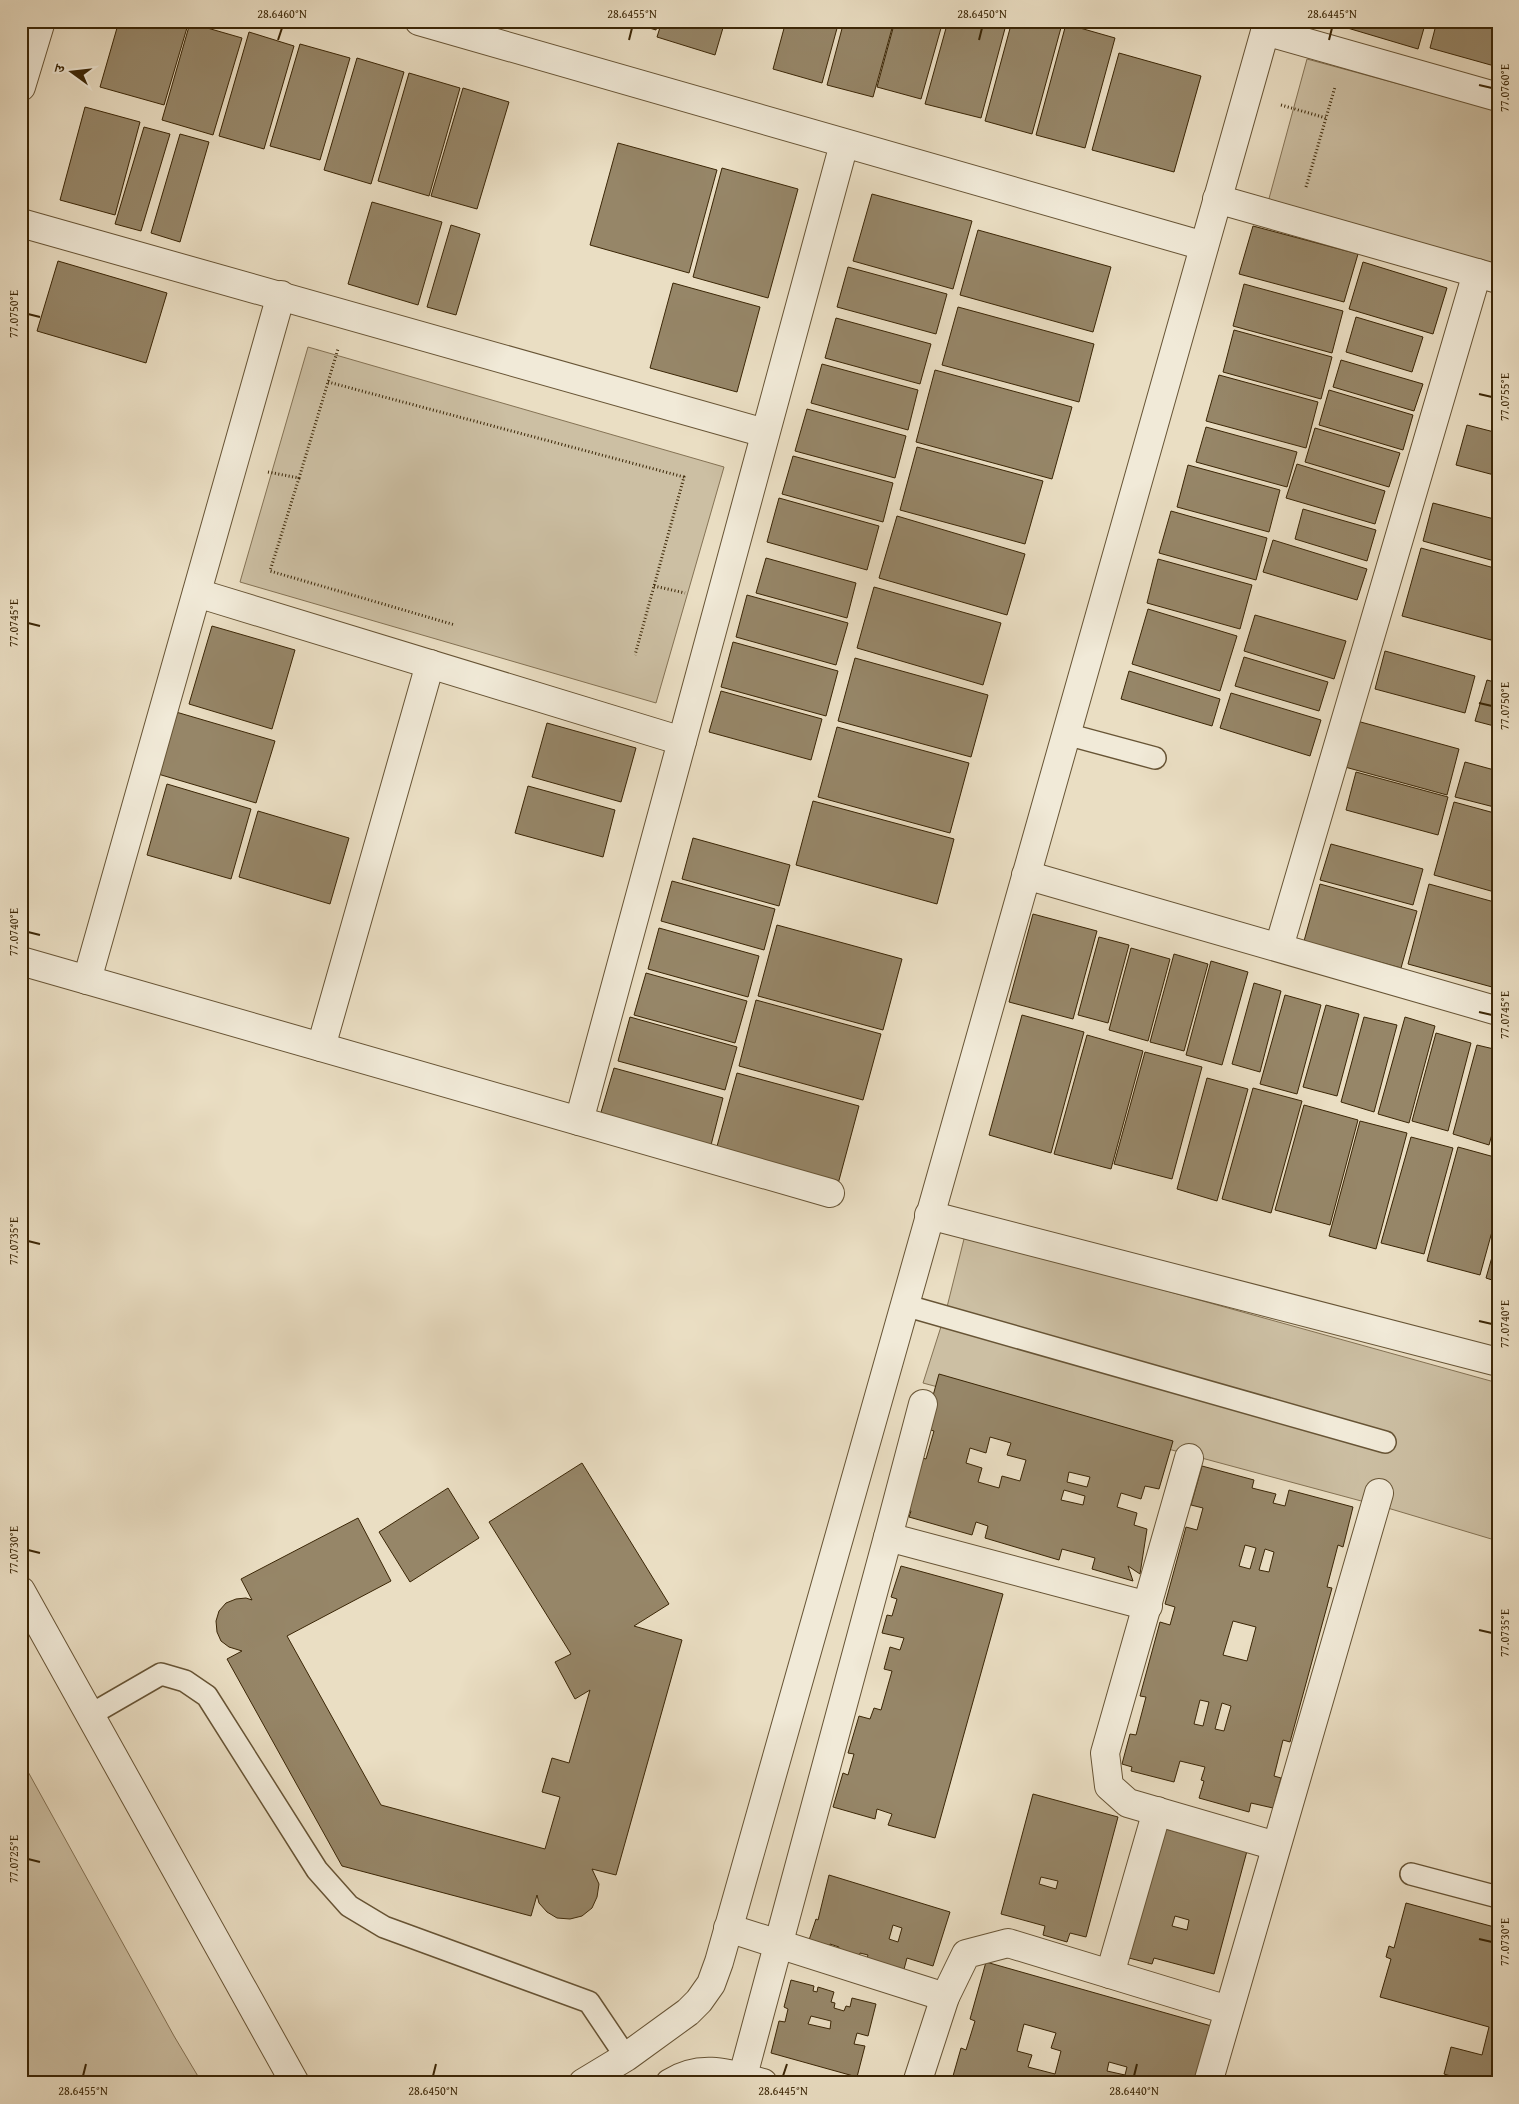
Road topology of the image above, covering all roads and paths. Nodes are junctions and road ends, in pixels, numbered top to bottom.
1 (40, 21) edge
2 (434, 23) edge
3 (1266, 26) edge
4 (1336, 83) dead end
5 (21, 87) edge
6 (1247, 96) junction
7 (1498, 97) edge
8 (844, 144) junction
9 (1217, 199) junction
10 (21, 223) edge
11 (1204, 246) junction
12 (1488, 276) edge
13 (281, 295) junction
14 (349, 314) junction
15 (328, 382) junction
16 (765, 433) junction
17 (233, 465) junction
18 (299, 478) junction
19 (197, 593) junction
20 (455, 625) dead end
21 (635, 655) dead end
22 (430, 664) junction
23 (1066, 734) junction
24 (682, 741) junction
25 (1155, 758) dead end
26 (1026, 875) junction
27 (1279, 947) junction
28 (21, 961) edge
29 (87, 980) junction
30 (1498, 1012) edge
31 (321, 1047) junction
32 (578, 1120) junction
33 (830, 1193) dead end
34 (929, 1215) junction
35 (904, 1305) junction
36 (1498, 1362) edge
37 (923, 1404) dead end
38 (1385, 1442) dead end
39 (1188, 1458) dead end
40 (1379, 1493) dead end
41 (888, 1537) junction
42 (21, 1591) edge
43 (1148, 1606) junction
44 (90, 1714) junction
45 (1157, 1811) junction
46 (1276, 1846) junction
47 (1411, 1874) dead end
48 (1498, 1897) edge
49 (728, 1928) junction
50 (777, 1944) junction
51 (1110, 1974) junction
52 (945, 1997) junction
53 (1228, 2010) junction
54 (626, 2057) junction
55 (748, 2081) edge
56 (295, 2083) edge
57 (583, 2083) edge
58 (670, 2083) edge
59 (917, 2083) edge
60 (1208, 2083) edge

1 - 5 street
2 - 8 street
3 - 6 street
3 - 7 street
4 - 6 path
6 - 9 street
8 - 11 street
8 - 16 street
9 - 11 street
9 - 12 street
10 - 13 street
11 - 23 street
12 - 27 street
13 - 14 street
13 - 17 street
14 - 15 path
14 - 16 street
15 - 18 path
15 - 21 path
16 - 24 street
17 - 18 path
17 - 19 street
18 - 20 path
19 - 22 street
19 - 29 street
22 - 24 street
22 - 31 street
23 - 25 lane
23 - 26 street
24 - 32 street
26 - 27 street
26 - 34 street
27 - 30 street
28 - 29 street
29 - 31 street
31 - 32 street
32 - 33 street
34 - 35 street
34 - 36 street
35 - 38 lane
35 - 49 street
37 - 41 street
39 - 43 street
40 - 46 street
41 - 43 street
41 - 50 street
42 - 44 street
43 - 45 street
44 - 54 lane
44 - 56 street
45 - 46 street
45 - 51 street
46 - 53 street
47 - 48 lane
49 - 50 street
49 - 54 street
50 - 52 street
50 - 55 street
51 - 52 street
51 - 53 street
52 - 59 street
53 - 60 street
54 - 57 street
55 - 58 street

